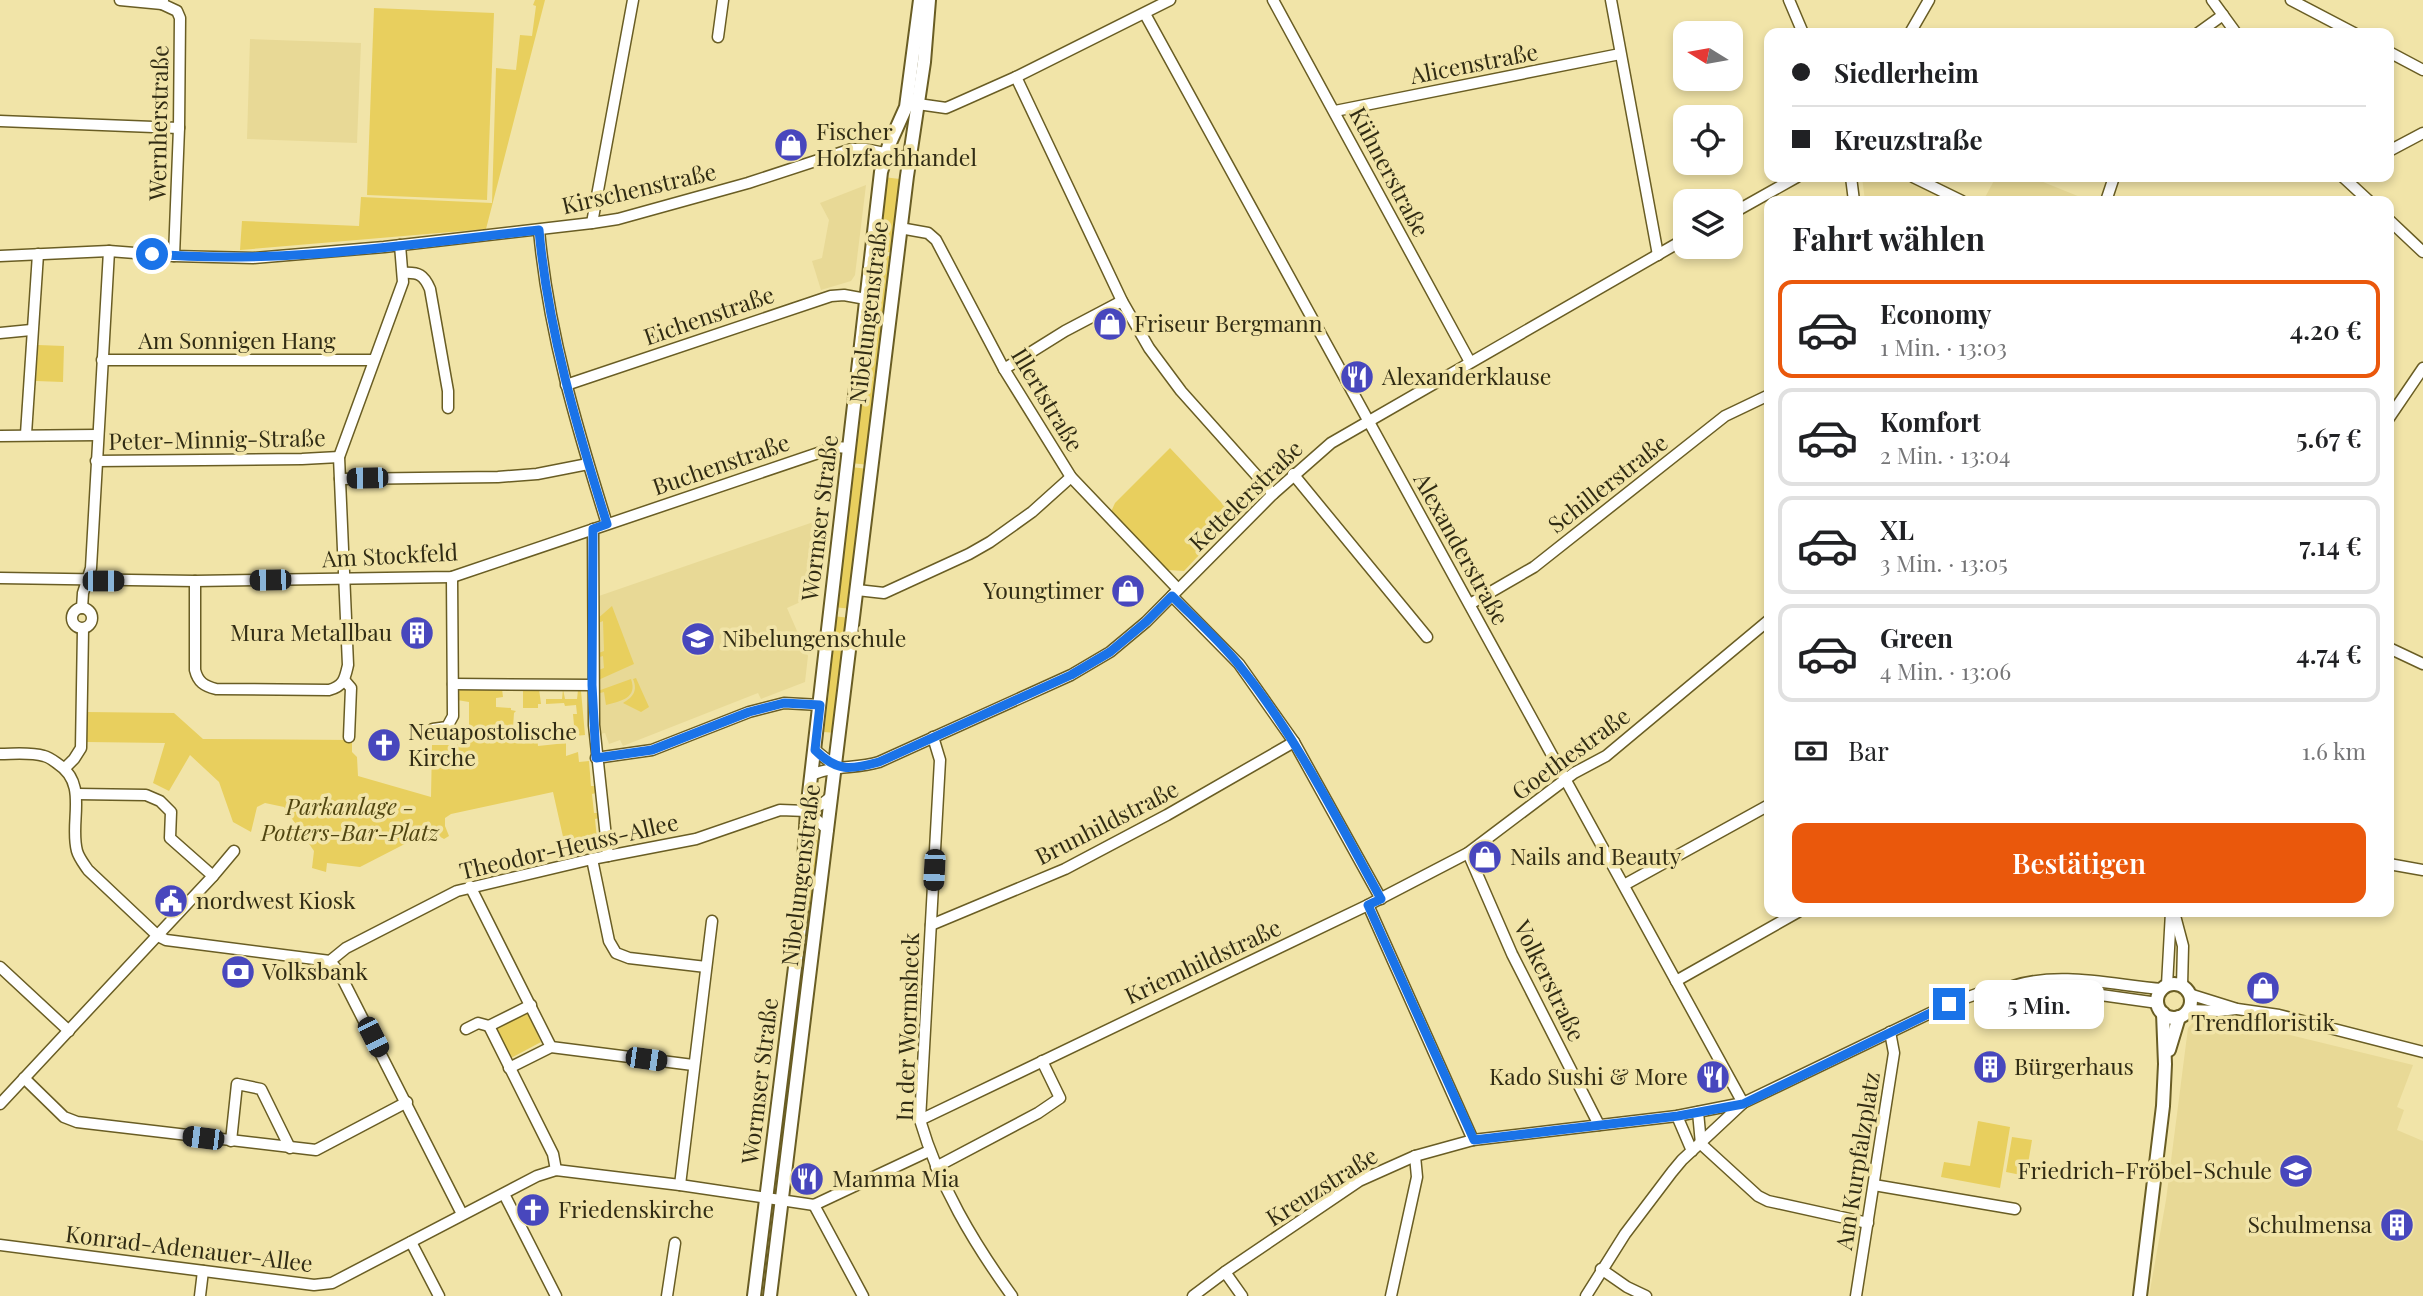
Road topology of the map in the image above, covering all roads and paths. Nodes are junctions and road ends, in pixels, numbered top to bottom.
1 (120, 0) edge
2 (633, 0) edge
3 (723, 0) edge
4 (920, 0) edge
5 (929, 0) edge
6 (1170, 0) edge
7 (1273, 0) edge
8 (1611, 0) edge
9 (1789, 0) edge
10 (1929, 0) edge
11 (2212, 0) edge
12 (2291, 0) edge
13 (163, 2) edge
14 (1145, 14) junction
15 (2223, 15) junction
16 (1801, 28) edge
17 (1913, 28) edge
18 (2205, 28) edge
19 (2232, 28) edge
20 (2344, 28) edge
21 (718, 37) dead end
22 (1620, 54) junction
23 (2394, 55) edge
24 (2423, 70) edge
25 (1016, 77) junction
26 (912, 104) junction
27 (1335, 111) junction
28 (0, 121) edge
29 (179, 128) junction
30 (2423, 134) edge
31 (2394, 148) edge
32 (886, 153) junction
33 (909, 158) junction
34 (1788, 182) edge
35 (1923, 182) edge
36 (2348, 182) edge
37 (1952, 196) edge
38 (2364, 196) edge
39 (1743, 207) edge
40 (592, 223) junction
41 (2394, 225) edge
42 (900, 228) junction
43 (539, 230) junction
44 (400, 245) junction
45 (1673, 246) edge
46 (109, 251) junction
47 (2423, 252) edge
48 (38, 254) junction
49 (1658, 255) junction
50 (0, 256) edge
51 (174, 256) junction
52 (403, 273) junction
53 (866, 299) junction
54 (1122, 301) junction
55 (31, 330) junction
56 (0, 333) edge
57 (102, 360) junction
58 (372, 360) junction
59 (1470, 362) junction
60 (2423, 368) edge
61 (1004, 369) junction
62 (566, 385) junction
63 (1764, 397) edge
64 (448, 408) dead end
65 (2394, 411) edge
66 (1368, 420) junction
67 (26, 434) junction
68 (97, 435) junction
69 (0, 436) edge
70 (849, 448) junction
71 (339, 457) junction
72 (96, 461) junction
73 (588, 464) junction
74 (1293, 474) junction
75 (1070, 477) junction
76 (340, 479) junction
77 (1273, 494) junction
78 (607, 524) junction
79 (593, 529) junction
80 (452, 577) junction
81 (0, 578) edge
82 (344, 579) junction
83 (88, 580) junction
84 (195, 581) junction
85 (857, 590) junction
86 (1175, 592) junction
87 (1470, 604) junction
88 (1764, 625) edge
89 (1427, 637) dead end
90 (2394, 650) edge
91 (2423, 664) edge
92 (345, 681) junction
93 (453, 684) junction
94 (592, 685) junction
95 (820, 705) junction
96 (432, 729) dead end
97 (349, 737) dead end
98 (933, 737) junction
99 (1294, 742) junction
100 (815, 750) junction
101 (0, 754) edge
102 (596, 758) junction
103 (836, 767) junction
104 (65, 768) junction
105 (811, 775) junction
106 (1566, 779) junction
107 (77, 794) junction
108 (832, 796) junction
109 (1764, 808) edge
110 (807, 811) junction
111 (828, 830) junction
112 (234, 851) dead end
113 (1468, 853) junction
114 (608, 856) junction
115 (592, 859) junction
116 (2394, 865) edge
117 (2423, 870) edge
118 (213, 876) junction
119 (1624, 885) junction
120 (470, 886) junction
121 (1381, 899) junction
122 (1368, 905) junction
123 (1789, 917) edge
124 (2172, 917) edge
125 (2174, 917) edge
126 (712, 921) dead end
127 (931, 925) junction
128 (158, 936) junction
129 (330, 961) junction
130 (0, 967) edge
131 (706, 967) junction
132 (1676, 981) junction
133 (2165, 987) junction
134 (2002, 989) junction
135 (2186, 990) junction
136 (531, 1005) junction
137 (2160, 1008) junction
138 (2237, 1009) junction
139 (2183, 1014) junction
140 (489, 1026) junction
141 (466, 1029) dead end
142 (69, 1031) junction
143 (1891, 1032) junction
144 (551, 1046) junction
145 (2423, 1052) edge
146 (1042, 1061) junction
147 (2165, 1064) junction
148 (694, 1065) junction
149 (509, 1068) junction
150 (24, 1078) junction
151 (407, 1102) junction
152 (0, 1104) edge
153 (1743, 1104) junction
154 (1698, 1112) junction
155 (1678, 1116) junction
156 (920, 1120) junction
157 (1599, 1125) junction
158 (1474, 1140) junction
159 (231, 1141) junction
160 (1701, 1144) junction
161 (290, 1148) junction
162 (929, 1151) junction
163 (1692, 1151) junction
164 (1415, 1156) junction
165 (936, 1167) junction
166 (556, 1170) junction
167 (680, 1185) junction
168 (1874, 1185) junction
169 (504, 1194) junction
170 (766, 1198) junction
171 (781, 1200) junction
172 (814, 1205) junction
173 (2015, 1209) dead end
174 (463, 1214) junction
175 (1868, 1223) junction
176 (411, 1242) junction
177 (675, 1243) dead end
178 (0, 1245) edge
179 (1601, 1269) junction
180 (202, 1271) junction
181 (1225, 1272) junction
182 (200, 1296) edge
183 (439, 1296) edge
184 (556, 1296) edge
185 (667, 1296) edge
186 (754, 1296) edge
187 (770, 1296) edge
188 (863, 1296) edge
189 (1012, 1296) edge
190 (1194, 1296) edge
191 (1242, 1296) edge
192 (1391, 1296) edge
193 (1586, 1296) edge
194 (1646, 1296) edge
195 (1856, 1296) edge
196 (2140, 1296) edge

1 - 13 street
2 - 40 street
3 - 21 street
4 - 26 street, Wormser Straße
5 - 26 street, Nibelungenstraße
6 - 14 street
7 - 27 street, Kühnerstraße
8 - 22 street
9 - 16 street
10 - 17 street
11 - 15 street
12 - 20 street
13 - 29 street, Wernherstraße
14 - 25 street
14 - 66 street, Alexanderstraße
15 - 18 street
15 - 19 street
22 - 27 street, Alicenstraße
22 - 49 street
23 - 24 street
25 - 26 street
25 - 54 street
26 - 32 street, Wormser Straße
26 - 33 street, Nibelungenstraße
27 - 59 street, Kühnerstraße
28 - 29 street
29 - 51 street, Wernherstraße
30 - 31 street
32 - 33 street, Kirschenstraße
32 - 40 street, Kirschenstraße
32 - 53 street, Wormser Straße
33 - 42 street, Nibelungenstraße
34 - 39 street
35 - 37 street
36 - 38 street
40 - 43 street, Kirschenstraße
41 - 47 street
42 - 61 street, Illertstraße
42 - 85 street, Nibelungenstraße
43 - 44 street, Kirschenstraße
43 - 62 street
44 - 51 street, Kirschenstraße
44 - 52 street
45 - 49 street, Kettelerstraße
46 - 48 street, Kirschenstraße
46 - 51 street, Kirschenstraße
46 - 57 street
48 - 50 street, Kirschenstraße
48 - 55 street
49 - 59 street, Kettelerstraße
52 - 58 street
52 - 64 street
53 - 62 street, Eichenstraße
53 - 70 street, Wormser Straße
54 - 61 street
54 - 77 street
55 - 56 street
55 - 67 street
57 - 58 street, Am Sonnigen Hang
57 - 68 street
58 - 71 street
59 - 66 street, Kettelerstraße
60 - 65 street
61 - 75 street, Illertstraße
62 - 73 street
63 - 87 street, Schillerstraße
66 - 74 street, Kettelerstraße
66 - 87 street, Alexanderstraße
67 - 68 street, Peter-Minnig-Straße
67 - 69 street, Peter-Minnig-Straße
68 - 72 street
70 - 78 street, Buchenstraße
70 - 95 street, Wormser Straße
71 - 72 street, Peter-Minnig-Straße
71 - 76 street
72 - 83 street
73 - 76 street
73 - 78 street
74 - 77 street, Kettelerstraße
74 - 89 street
75 - 85 street
75 - 86 street, Illertstraße
76 - 82 street
77 - 86 street, Kettelerstraße
78 - 79 street, Am Stockfeld
79 - 80 street, Am Stockfeld
79 - 94 street
80 - 82 street, Am Stockfeld
80 - 93 street
81 - 83 street, Am Stockfeld
82 - 84 street, Am Stockfeld
82 - 92 street
83 - 84 street, Am Stockfeld
83 - 104 street
84 - 92 street
85 - 103 street, Nibelungenstraße
86 - 98 street, Kettelerstraße
86 - 99 street, Illertstraße
87 - 106 street, Alexanderstraße
88 - 106 street, Goethestraße
90 - 91 street
92 - 97 street
93 - 94 street
93 - 96 street
94 - 102 street
95 - 100 street, Wormser Straße
95 - 102 street
98 - 103 street, Kettelerstraße
98 - 127 street, In der Wormsheck
99 - 121 street, Illertstraße
99 - 127 street, Brunhildstraße
100 - 103 street
100 - 105 street, Wormser Straße
101 - 104 street
102 - 114 street
103 - 105 street, Kettelerstraße
103 - 108 street, Nibelungenstraße
104 - 107 street
105 - 110 street, Wormser Straße
106 - 113 street, Goethestraße
106 - 119 street, Alexanderstraße
107 - 118 street
107 - 128 street
108 - 110 street
108 - 111 street, Nibelungenstraße
109 - 119 street
110 - 111 street
110 - 114 street, Theodor-Heuss-Allee
110 - 170 street, Wormser Straße
111 - 171 street, Nibelungenstraße
112 - 118 street
113 - 121 street, Goethestraße
113 - 157 street, Volkerstraße
114 - 115 street, Theodor-Heuss-Allee
115 - 120 street, Theodor-Heuss-Allee
115 - 131 street
116 - 117 street
118 - 128 street
119 - 132 street, Alexanderstraße
120 - 129 street, Theodor-Heuss-Allee
120 - 136 street
121 - 122 street, Kriemhildstraße
122 - 146 street, Kriemhildstraße
122 - 158 street
123 - 132 street
124 - 133 street
125 - 135 street
126 - 131 street
127 - 156 street, In der Wormsheck
128 - 129 street
128 - 142 street
129 - 151 street
130 - 142 street
131 - 148 street
132 - 153 street, Alexanderstraße
133 - 134 street, Kreuzstraße
133 - 135 street
133 - 137 street
134 - 137 street, Kreuzstraße
134 - 143 street, Kreuzstraße
135 - 138 street
135 - 139 street
136 - 140 street
136 - 144 street
137 - 139 street
137 - 147 street
138 - 139 street
138 - 145 street
139 - 147 street
140 - 141 street
140 - 149 street
142 - 150 street
143 - 153 street, Kreuzstraße
143 - 168 street, Am Kurpfalzplatz
144 - 148 street
144 - 149 street
146 - 156 street, Kriemhildstraße
146 - 165 street
147 - 196 street
148 - 167 street
149 - 166 street
150 - 152 street
150 - 159 street
151 - 161 street
151 - 174 street
153 - 154 street, Kreuzstraße
153 - 160 street
154 - 155 street, Kreuzstraße
154 - 160 street
155 - 157 street, Kreuzstraße
155 - 163 street
156 - 162 street, In der Wormsheck
157 - 158 street, Kreuzstraße
158 - 164 street, Kreuzstraße
159 - 161 street
159 - 161 street
160 - 163 street
160 - 175 street
162 - 165 street, In der Wormsheck
162 - 172 street
163 - 179 street
164 - 181 street, Kreuzstraße
164 - 192 street
165 - 189 street, In der Wormsheck
166 - 167 street, Konrad-Adenauer-Allee
166 - 169 street, Konrad-Adenauer-Allee
167 - 170 street, Konrad-Adenauer-Allee
168 - 173 street
168 - 175 street, Am Kurpfalzplatz
169 - 174 street, Konrad-Adenauer-Allee
169 - 184 street
170 - 171 street, Konrad-Adenauer-Allee
170 - 186 street, Wormser Straße
171 - 172 street
171 - 187 street, Nibelungenstraße
172 - 188 street
174 - 176 street, Konrad-Adenauer-Allee
175 - 195 street, Am Kurpfalzplatz
176 - 180 street, Konrad-Adenauer-Allee
176 - 183 street
177 - 185 street
178 - 180 street, Konrad-Adenauer-Allee
179 - 193 street
179 - 194 street
180 - 182 street
181 - 190 street, Kreuzstraße
181 - 191 street

